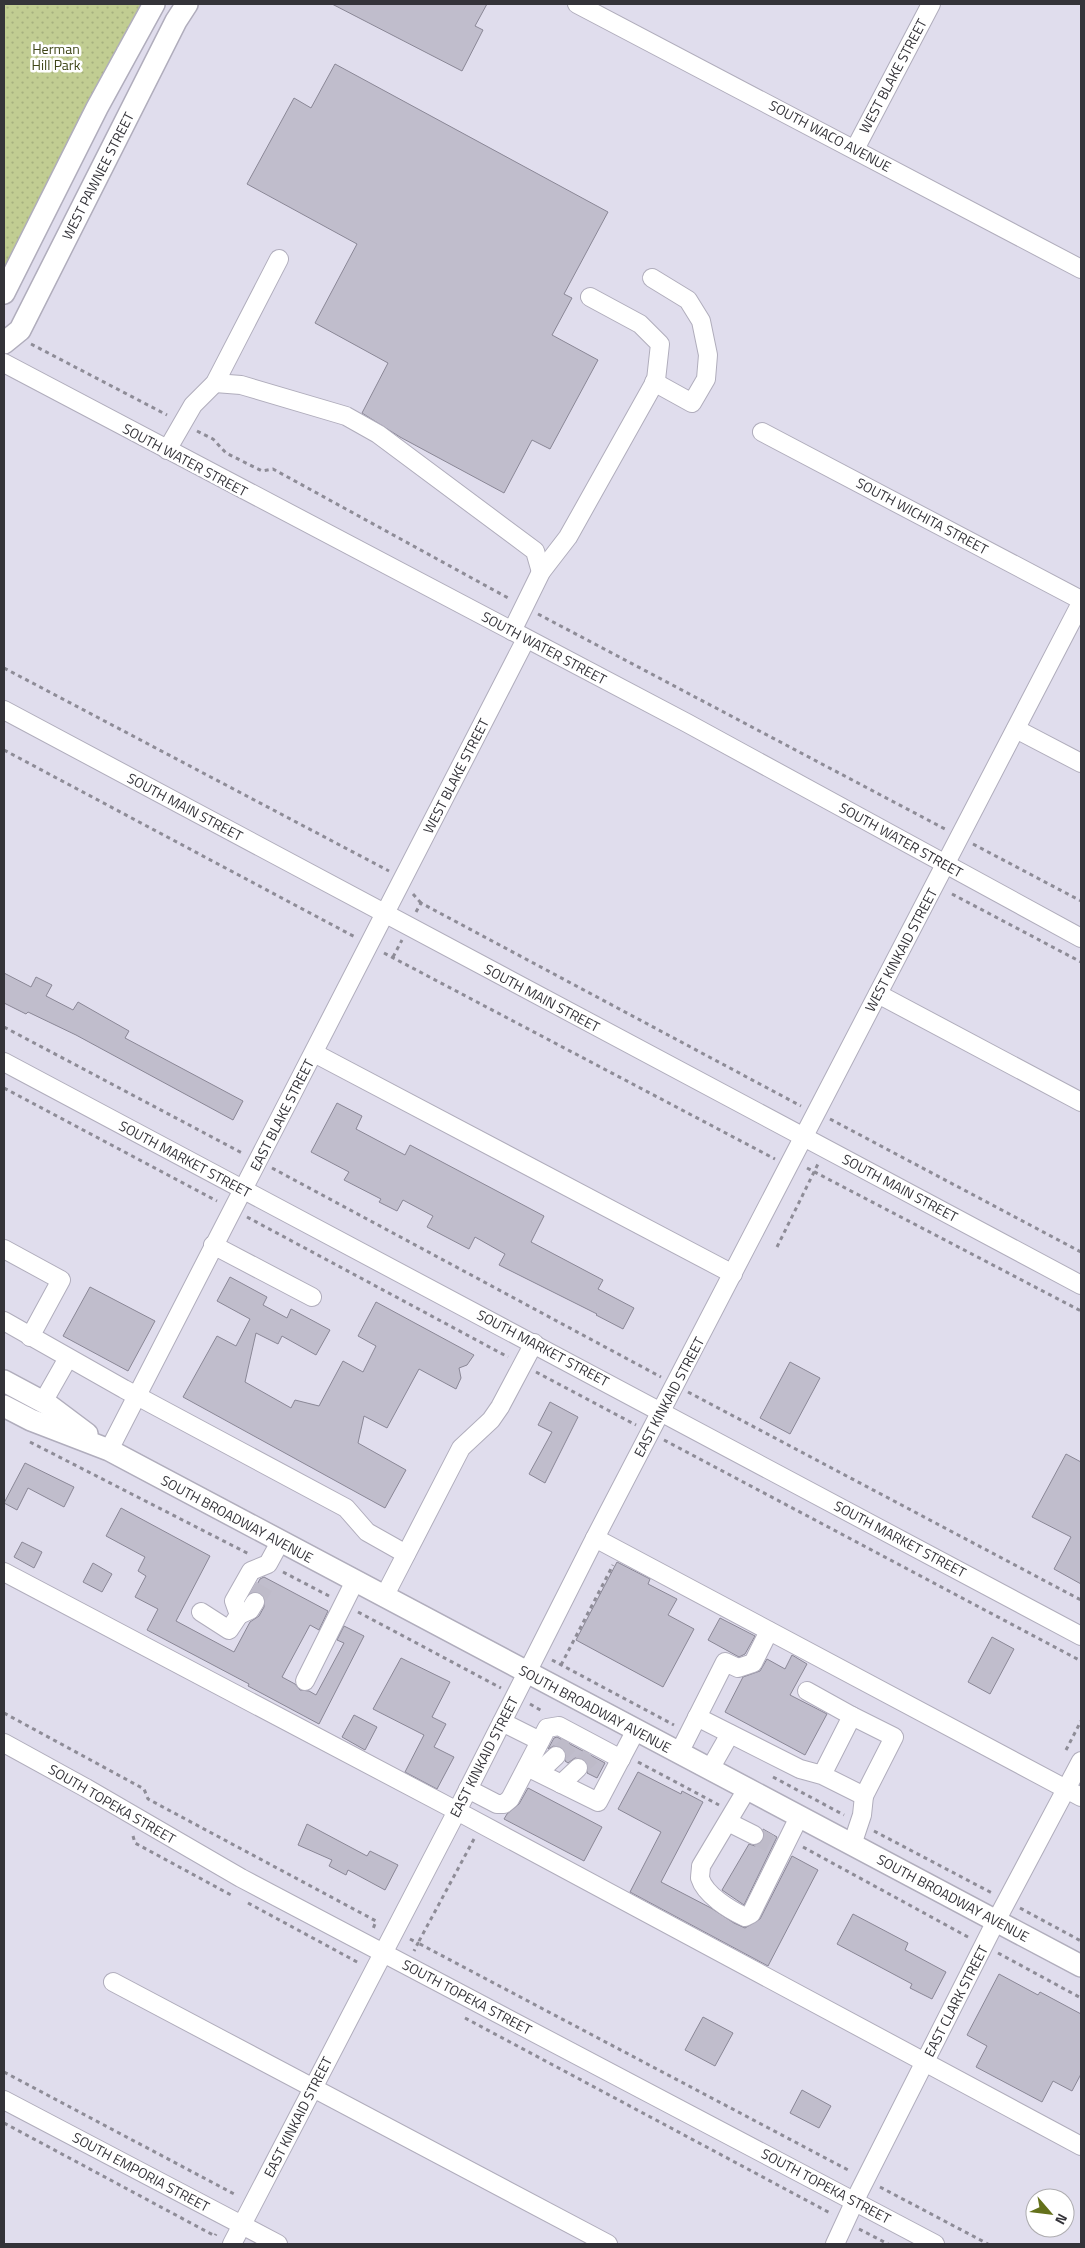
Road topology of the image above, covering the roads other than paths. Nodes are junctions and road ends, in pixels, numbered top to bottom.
1 (154, 4) edge
2 (187, 4) edge
3 (577, 4) edge
4 (931, 4) edge
5 (855, 149) junction
6 (279, 259) dead end
7 (1081, 269) edge
8 (652, 278) dead end
9 (4, 293) edge
10 (590, 297) dead end
11 (4, 343) edge
12 (4, 363) edge
13 (654, 382) junction
14 (215, 383) junction
15 (762, 432) dead end
16 (167, 450) junction
17 (541, 572) junction
18 (1081, 602) edge
19 (519, 635) junction
20 (4, 710) edge
21 (1016, 729) junction
22 (1081, 764) edge
23 (946, 864) junction
24 (385, 914) junction
25 (1081, 938) edge
26 (878, 994) junction
27 (314, 1053) junction
28 (4, 1062) edge
29 (1081, 1102) edge
30 (804, 1137) junction
31 (243, 1189) junction
32 (213, 1245) junction
33 (4, 1249) edge
34 (733, 1274) junction
35 (1081, 1285) edge
36 (312, 1297) dead end
37 (5, 1325) edge
38 (30, 1337) junction
39 (534, 1343) junction
40 (68, 1358) junction
41 (4, 1381) edge
42 (138, 1396) junction
43 (43, 1402) junction
44 (4, 1406) edge
45 (662, 1412) junction
46 (109, 1450) junction
47 (595, 1538) junction
48 (280, 1542) junction
49 (406, 1554) junction
50 (4, 1572) edge
51 (355, 1582) junction
52 (384, 1597) junction
53 (255, 1602) tunnel mouth
54 (201, 1612) dead end
55 (239, 1615) junction
56 (769, 1631) junction
57 (1081, 1636) edge
58 (527, 1673) junction
59 (305, 1681) dead end
60 (806, 1691) dead end
61 (852, 1716) junction
62 (502, 1722) junction
63 (693, 1725) junction
64 (636, 1730) junction
65 (730, 1734) junction
66 (540, 1741) junction
67 (4, 1744) edge
68 (679, 1752) junction
69 (556, 1756) tunnel mouth
70 (621, 1759) junction
71 (1081, 1761) edge
72 (578, 1768) tunnel mouth
73 (710, 1769) junction
74 (533, 1770) junction
75 (822, 1775) junction
76 (561, 1784) junction
77 (468, 1789) junction
78 (747, 1789) junction
79 (1074, 1793) edge
80 (864, 1796) junction
81 (457, 1811) junction
82 (799, 1817) junction
83 (728, 1822) junction
84 (754, 1835) tunnel mouth
85 (852, 1844) junction
86 (996, 1921) junction
87 (383, 1953) junction
88 (1081, 1966) edge
89 (113, 1982) dead end
90 (924, 2063) junction
91 (314, 2087) junction
92 (4, 2100) edge
93 (1081, 2146) edge
94 (855, 2201) junction
95 (242, 2225) junction
96 (232, 2244) edge
97 (278, 2244) edge
98 (608, 2244) edge
99 (835, 2244) edge
100 (935, 2244) edge

1 - 9 main road
2 - 11 main road, WEST PAWNEE STREET
3 - 5 street, SOUTH WACO AVENUE
4 - 5 street, WEST BLAKE STREET
5 - 7 street, SOUTH WACO AVENUE
6 - 14 street
8 - 13 street
10 - 13 street, WEST BLAKE STREET
12 - 16 street, SOUTH WATER STREET
13 - 17 street, WEST BLAKE STREET
14 - 16 street
14 - 17 street
15 - 18 street, SOUTH WICHITA STREET
16 - 19 street, SOUTH WATER STREET
17 - 19 street, WEST BLAKE STREET
18 - 21 street, WEST KINKAID STREET
19 - 23 street, SOUTH WATER STREET
19 - 24 street, WEST BLAKE STREET
20 - 24 street, SOUTH MAIN STREET
21 - 22 street
21 - 23 street, WEST KINKAID STREET
23 - 25 street, SOUTH WATER STREET
23 - 26 street, WEST KINKAID STREET
24 - 27 street, EAST BLAKE STREET
24 - 30 street, SOUTH MAIN STREET
26 - 29 street
26 - 30 street, WEST KINKAID STREET
27 - 31 street, EAST BLAKE STREET
27 - 34 street
28 - 31 street, SOUTH MARKET STREET
30 - 34 street, EAST KINKAID STREET
30 - 35 street, SOUTH MAIN STREET
31 - 32 street, EAST BLAKE STREET
31 - 39 street, SOUTH MARKET STREET
32 - 36 street
32 - 42 street, EAST BLAKE STREET
33 - 38 street
34 - 45 street, EAST KINKAID STREET
37 - 38 street
38 - 40 street
39 - 45 street, SOUTH MARKET STREET
39 - 49 street
40 - 42 street
40 - 43 street
41 - 43 main road, SOUTH BROADWAY AVENUE
42 - 46 street, EAST BLAKE STREET
42 - 49 street
43 - 46 main road, SOUTH BROADWAY AVENUE
44 - 46 main road, SOUTH BROADWAY AVENUE
45 - 47 street, EAST KINKAID STREET
45 - 57 street, SOUTH MARKET STREET
46 - 48 main road, SOUTH BROADWAY AVENUE
47 - 56 street
47 - 58 street, EAST KINKAID STREET
48 - 51 main road, SOUTH BROADWAY AVENUE
48 - 55 street
49 - 52 street
50 - 81 street
51 - 52 main road, SOUTH BROADWAY AVENUE
51 - 59 street
52 - 58 main road, SOUTH BROADWAY AVENUE
53 - 55 street
54 - 55 street
56 - 63 street
56 - 79 street
58 - 62 street, EAST KINKAID STREET
58 - 64 main road, SOUTH BROADWAY AVENUE
60 - 61 street
61 - 75 street
61 - 80 street
62 - 66 street
62 - 77 street, EAST KINKAID STREET
63 - 65 street
63 - 68 street
64 - 68 main road, SOUTH BROADWAY AVENUE
64 - 70 street
65 - 73 street
65 - 75 street
66 - 70 street
66 - 74 street
67 - 87 street, SOUTH TOPEKA STREET
68 - 73 main road, SOUTH BROADWAY AVENUE
69 - 74 street
70 - 76 street
71 - 79 street, EAST CLARK STREET
72 - 76 street
73 - 78 main road, SOUTH BROADWAY AVENUE
74 - 76 street
74 - 77 street
75 - 80 street
77 - 81 street, EAST KINKAID STREET
78 - 82 main road, SOUTH BROADWAY AVENUE
78 - 83 street
79 - 86 street, EAST CLARK STREET
80 - 85 street
81 - 87 street, EAST KINKAID STREET
81 - 90 street
82 - 83 street
82 - 85 main road, SOUTH BROADWAY AVENUE
83 - 84 street
85 - 86 main road, SOUTH BROADWAY AVENUE
86 - 88 main road, SOUTH BROADWAY AVENUE
86 - 90 street, EAST CLARK STREET
87 - 91 street, EAST KINKAID STREET
87 - 94 street, SOUTH TOPEKA STREET
89 - 91 street
90 - 93 street
90 - 94 street, EAST CLARK STREET
91 - 95 street, EAST KINKAID STREET
91 - 98 street
92 - 95 street, SOUTH EMPORIA STREET
94 - 99 street, EAST CLARK STREET
94 - 100 street, SOUTH TOPEKA STREET
95 - 96 street, EAST KINKAID STREET
95 - 97 street, SOUTH EMPORIA STREET

